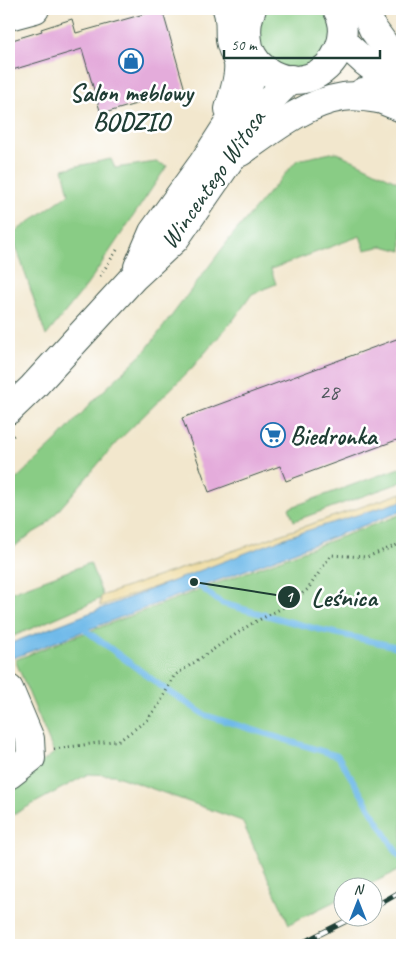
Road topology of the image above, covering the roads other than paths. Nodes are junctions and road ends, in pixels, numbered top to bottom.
1 (35, 9) edge
2 (337, 9) edge
3 (364, 9) edge
4 (242, 11) edge
5 (9, 16) edge
6 (342, 41) junction
7 (256, 62) junction
8 (402, 69) edge
9 (321, 71) junction
10 (290, 79) junction
11 (394, 99) edge
12 (225, 129) junction
13 (231, 158) junction
14 (133, 278) junction
15 (9, 410) edge
16 (13, 698) edge
17 (9, 775) edge

1 - 5 main road
2 - 6 main road
3 - 8 main road
4 - 7 main road
4 - 12 main road
6 - 9 main road
6 - 11 main road
7 - 10 main road
7 - 12 main road, Wincentego Witosa
9 - 10 main road
9 - 11 main road
10 - 13 main road, Wincentego Witosa
11 - 13 main road
12 - 14 main road, Wincentego Witosa
13 - 14 main road, Wincentego Witosa
14 - 15 main road, Wincentego Witosa
16 - 17 main road

